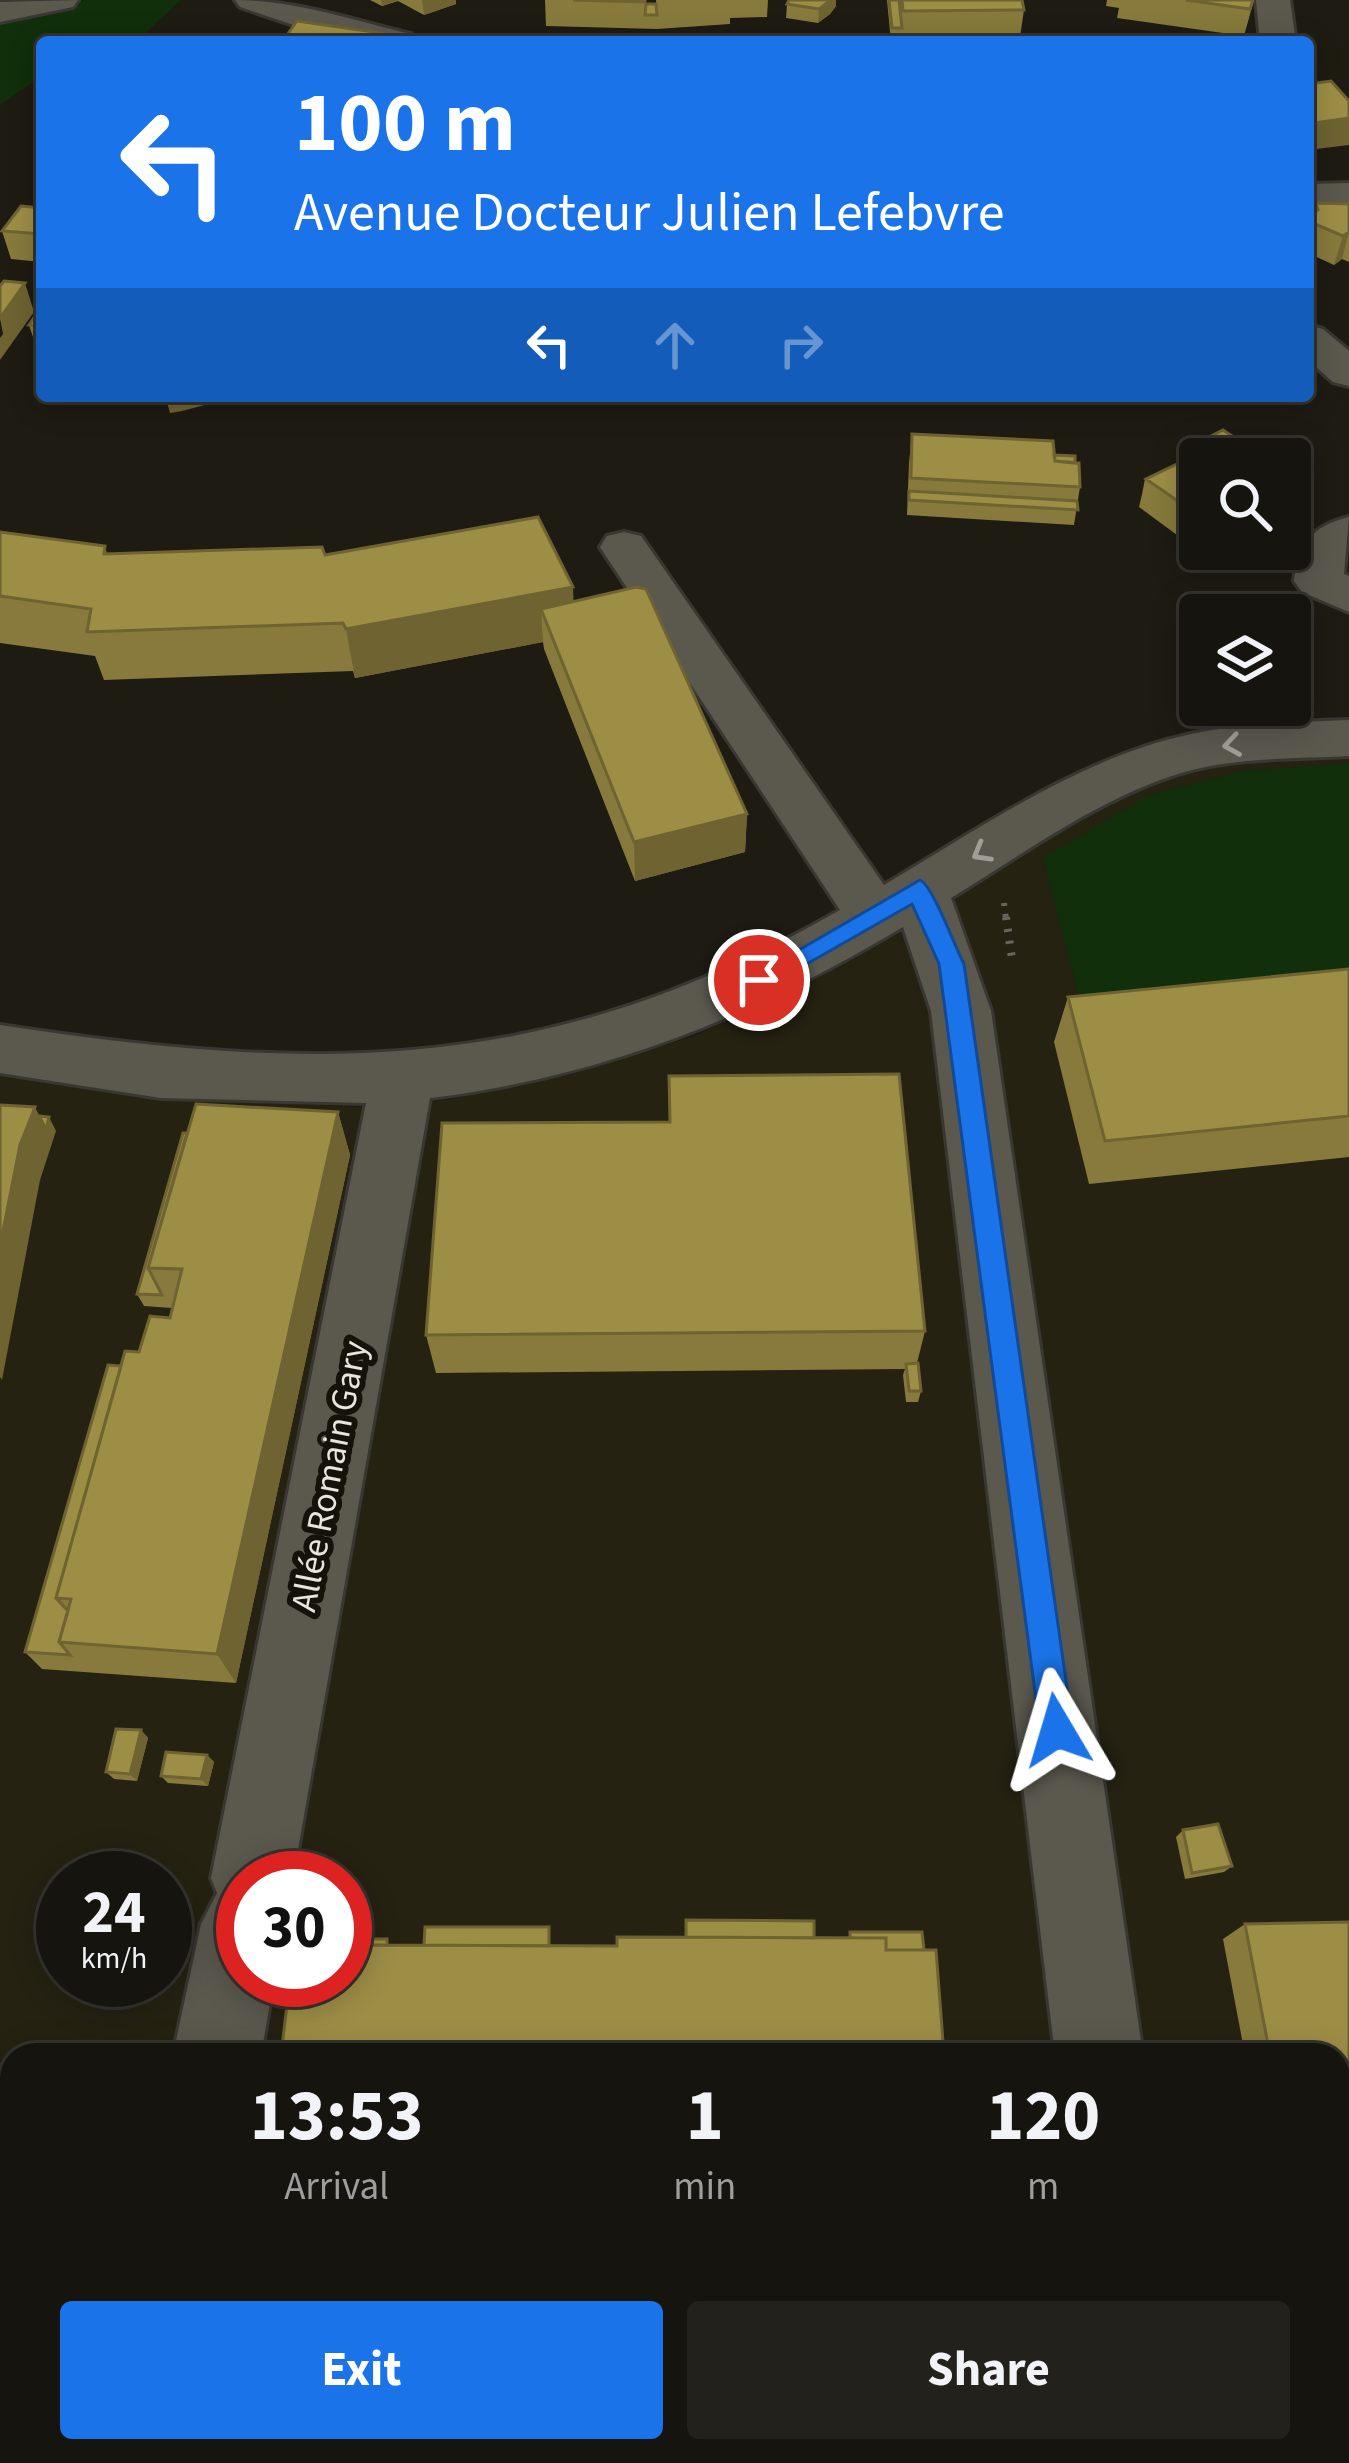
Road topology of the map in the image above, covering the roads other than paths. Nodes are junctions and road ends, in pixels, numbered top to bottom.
1 (61, 0) edge
2 (252, 0) edge
3 (1273, 0) edge
4 (0, 12) edge
5 (368, 36) edge
6 (1277, 36) edge
7 (1349, 195) edge
8 (1314, 196) edge
9 (1314, 343) edge
10 (1349, 373) edge
11 (1349, 532) edge
12 (624, 547) dead end
13 (1349, 596) edge
14 (1349, 738) edge
15 (897, 902) junction
16 (0, 1048) edge
17 (404, 1075) junction
18 (257, 1851) edge
19 (227, 2007) edge
20 (219, 2043) edge
21 (1097, 2043) edge

1 - 4 street
2 - 5 street
3 - 6 street
7 - 8 street
9 - 10 street
11 - 13 street
12 - 15 street
14 -> 15 street
15 - 17 street
15 - 21 street
16 - 17 street
17 - 18 street, Allée Romain Gary
19 - 20 street

